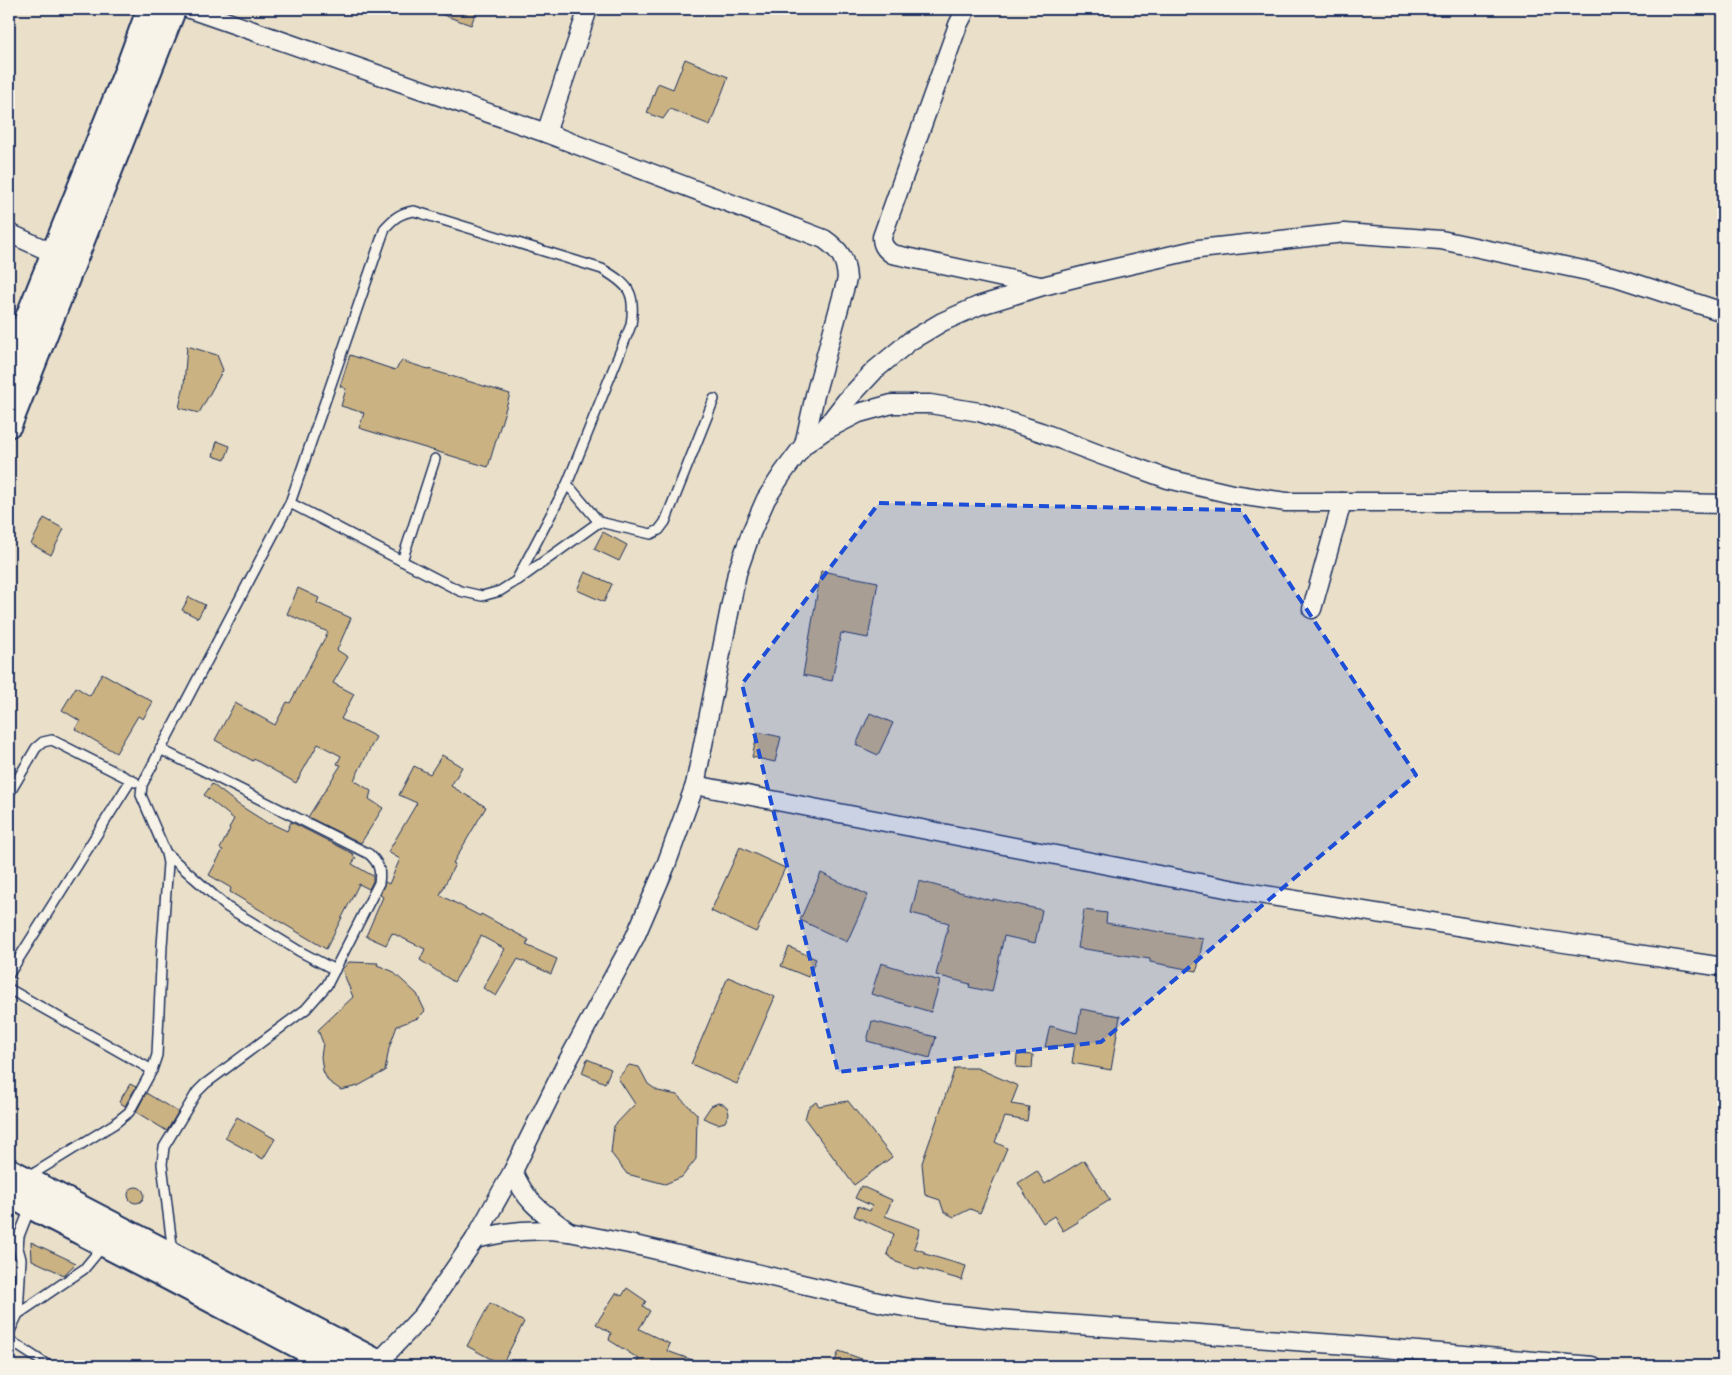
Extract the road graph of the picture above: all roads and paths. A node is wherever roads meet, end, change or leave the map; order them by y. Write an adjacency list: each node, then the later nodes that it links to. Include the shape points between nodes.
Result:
1 (150, 9): 8 (street)
2 (173, 9): 13 (street)
3 (190, 9): 6 (street)
4 (588, 9): 6 (street)
5 (966, 9): 9 (street, via 882,243 892,254)
6 (546, 133): 15 (street, via 824,239 835,246 842,255 847,279)
7 (9, 233): 8 (street)
8 (55, 254): 11 (street)
9 (1043, 286): 10 (street, via 1200,249 1344,233 1450,242 1616,277); 14 (street, via 978,306 910,341 875,370)
10 (1723, 312)
11 (9, 366)
12 (714, 399): 21 (lane, via 659,530 651,534)
13 (9, 424)
14 (824, 431): 15 (street); 18 (street, via 859,413 892,404 930,404 979,412 1168,478 1232,494 1286,502)
15 (804, 445): 28 (street, via 766,499 737,573)
16 (435, 458): 22 (lane)
17 (567, 484): 19 (lane, via 631,325 634,306 631,294 620,280 602,269 414,211 394,218 386,228); 21 (lane); 23 (lane)
18 (1342, 502): 20 (street); 24 (street)
19 (290, 503): 22 (lane); 25 (lane)
20 (1723, 504)
21 (599, 522): 23 (lane)
22 (402, 561): 23 (lane, via 460,591 482,596 500,591)
23 (516, 581)
24 (1312, 609)
25 (160, 749): 27 (lane); 32 (lane, via 369,854 376,861 379,883)
26 (131, 780): 27 (lane); 29 (lane, via 52,740 42,742 36,748); 33 (lane)
27 (142, 785): 30 (lane, via 141,795)
28 (695, 785): 31 (street, via 1246,892); 36 (street, via 635,937)
29 (9, 794)
30 (166, 853): 32 (lane, via 227,907); 35 (lane, via 157,1055)
31 (1723, 967)
32 (335, 970): 42 (lane, via 327,985 306,1009 197,1092 164,1147 162,1164)
33 (9, 974)
34 (9, 988): 35 (lane)
35 (152, 1070): 37 (lane, via 129,1112 114,1124)
36 (513, 1171): 39 (street, via 537,1209); 40 (street)
37 (14, 1181): 38 (street); 42 (street)
38 (30, 1206): 41 (street); 43 (lane, via 19,1236)
39 (569, 1232): 40 (street, via 522,1231); 49 (street, via 940,1313)
40 (475, 1239): 46 (street, via 423,1315)
41 (105, 1244): 42 (street); 43 (lane, via 84,1269)
42 (168, 1265): 46 (street); 48 (street)
43 (18, 1314): 44 (lane)
44 (9, 1333)
45 (9, 1340): 47 (lane)
46 (381, 1365)
47 (49, 1366)
48 (338, 1366)
49 (1592, 1366)

